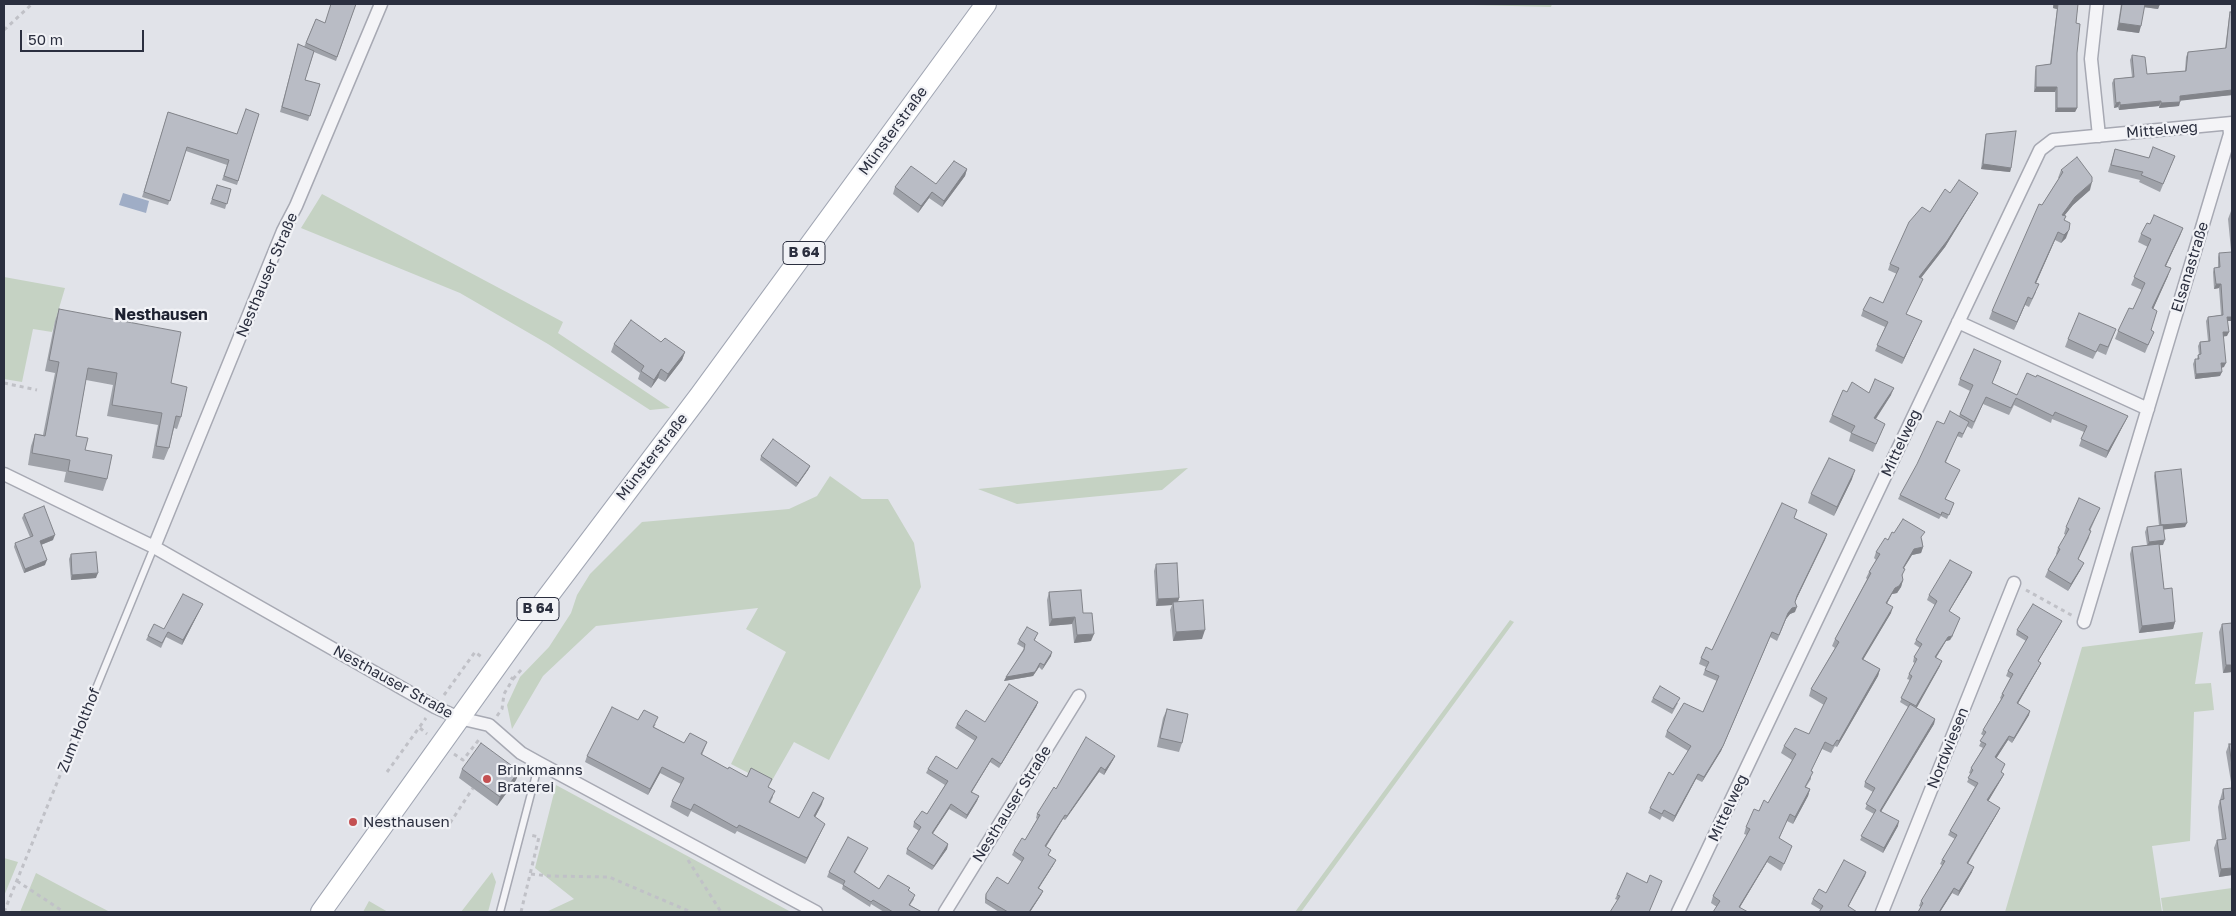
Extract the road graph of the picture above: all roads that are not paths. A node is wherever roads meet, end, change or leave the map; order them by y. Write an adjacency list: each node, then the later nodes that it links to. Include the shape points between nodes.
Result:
1 (381, 4): 9 (street, Nesthauser Straße, via 283,231)
2 (986, 4): 13 (main road, Münsterstraße / B 64, via 700,395)
3 (2097, 4): 5 (street, via 2091,59)
4 (2230, 124): 5 (street, Mittelweg); 7 (street, Elsanastraße, via 2230,134)
5 (2099, 136): 6 (street, Mittelweg, via 2054,140 2040,150)
6 (1958, 322): 7 (street); 20 (street, Mittelweg)
7 (2148, 409): 11 (street, Elsanastraße)
8 (4, 474): 9 (street, Nesthauser Straße)
9 (154, 547): 13 (street, Nesthauser Straße); 14 (lane, Zum Holthof)
10 (2014, 584): 21 (street, Nordwiesen)
11 (2084, 622)
12 (1079, 696): 19 (street, Nesthauser Straße)
13 (458, 718): 15 (street, Nesthauser Straße, via 489,725 521,753); 16 (main road, Münsterstraße / B 64)
14 (74, 742)
15 (539, 763): 17 (lane); 18 (street, Nesthauser Straße)
16 (321, 912)
17 (500, 912)
18 (816, 912)
19 (945, 912)
20 (1678, 912)
21 (1882, 912)

